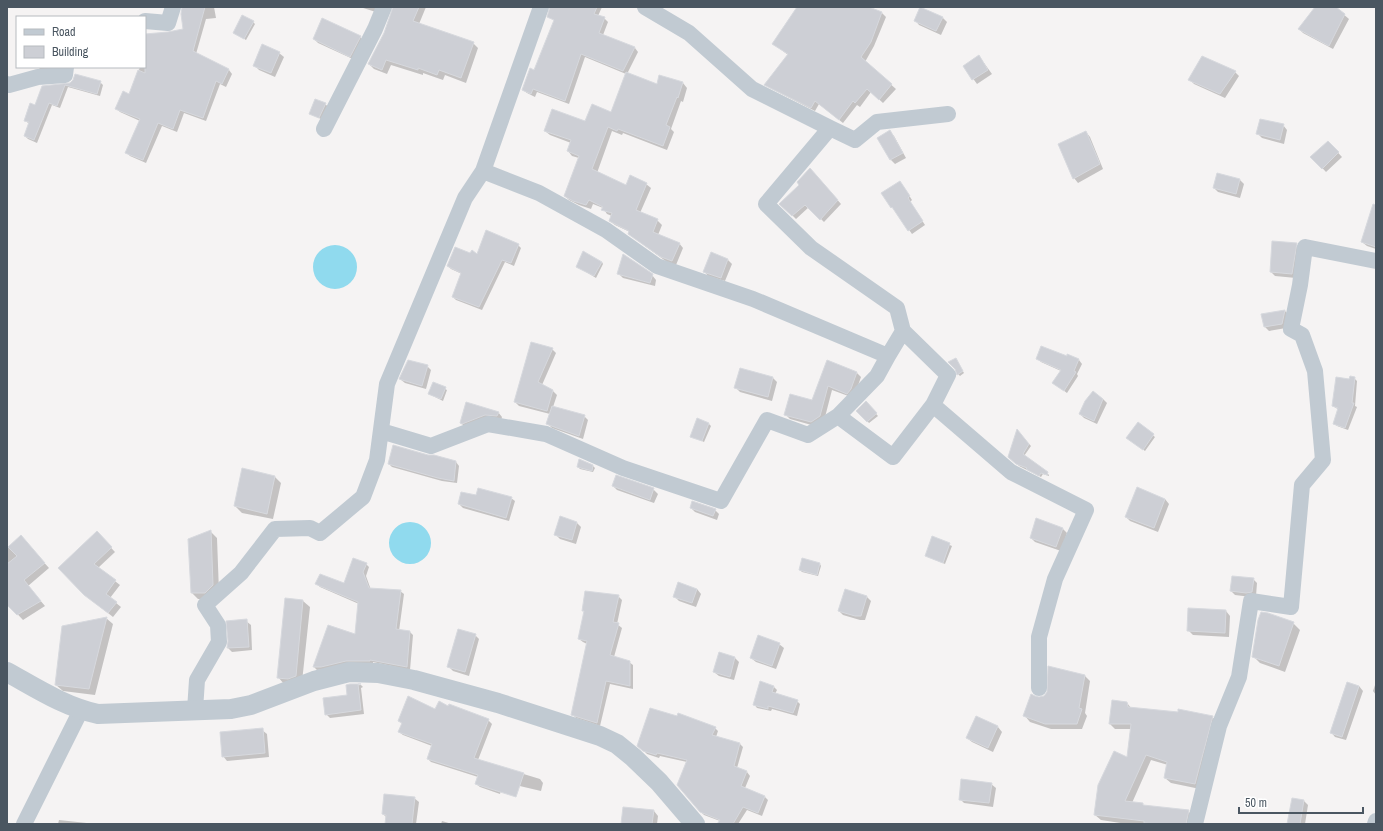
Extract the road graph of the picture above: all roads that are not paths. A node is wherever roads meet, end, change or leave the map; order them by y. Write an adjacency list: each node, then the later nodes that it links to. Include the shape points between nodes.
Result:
1 (173, 7): 5 (street, via 168,23)
2 (384, 7): 10 (street)
3 (541, 7): 11 (street)
4 (645, 7): 9 (street, via 689,33 752,89)
5 (146, 21)
6 (66, 68): 7 (street, via 65,75 38,77)
7 (7, 84)
8 (948, 114): 9 (street, via 877,122 855,140)
9 (830, 128): 13 (street, via 766,204 811,248 897,308)
10 (324, 129)
11 (483, 171): 14 (street, via 539,193 606,230 657,266 753,299); 17 (street, via 465,198 387,384)
12 (1376, 261): 25 (street, via 1304,247 1291,329 1302,335 1315,371 1323,460 1302,485 1291,607 1251,601 1239,677 1219,726)
13 (903, 331): 14 (street); 15 (street, via 948,375)
14 (888, 356): 16 (street, via 877,376)
15 (934, 405): 16 (street, via 893,457); 19 (street, via 1010,472 1086,510 1055,579 1038,637)
16 (838, 416): 17 (street, via 808,435 766,420 721,501 623,468 546,434 488,424 431,446)
17 (381, 431): 21 (street, via 377,460 363,497 320,533 310,528 275,529 241,572 205,605 218,625 219,642 196,680)
18 (7, 672): 20 (street)
19 (1039, 688)
20 (81, 710): 21 (street, via 98,714); 23 (street)
21 (195, 710): 24 (street, via 231,709 251,705 314,681 349,672 378,673 414,680 498,703 600,736 617,744 659,782)
22 (1376, 821): 26 (street)
23 (24, 824)
24 (694, 824)
25 (1195, 824)
26 (1375, 824)

